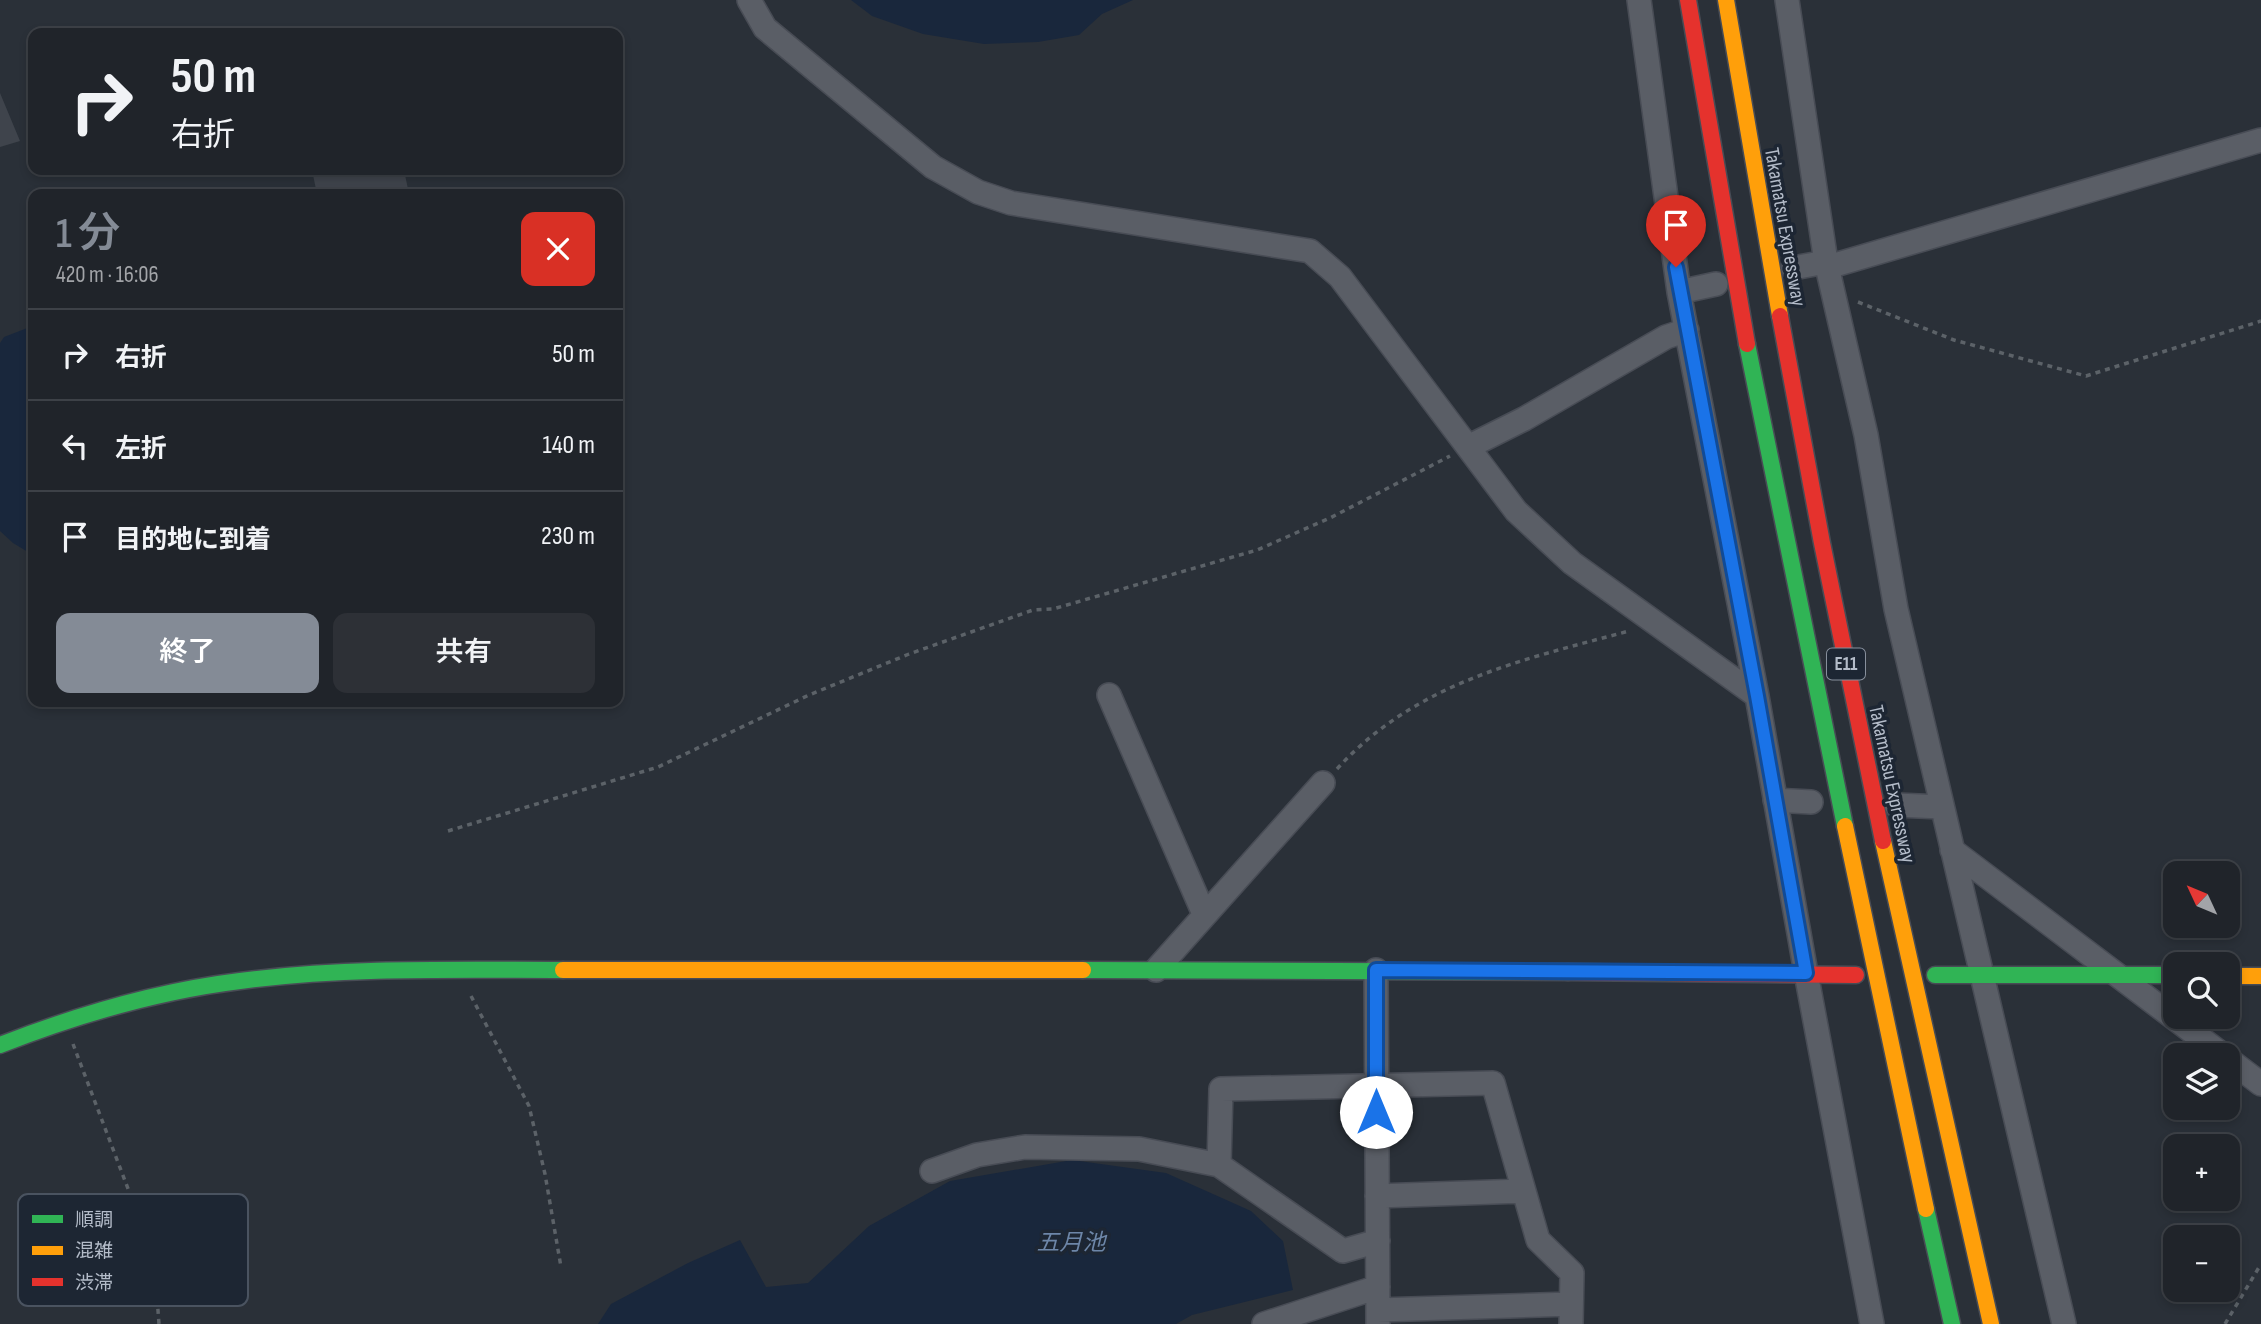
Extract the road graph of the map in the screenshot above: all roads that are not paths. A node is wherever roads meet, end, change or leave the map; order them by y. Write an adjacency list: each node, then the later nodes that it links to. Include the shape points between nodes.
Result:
1 (749, 0): 12 (street, via 765,28 933,167 978,192 1011,203 1310,251 1340,278)
2 (1639, 0): 10 (street)
3 (1688, 0): 46 (main road, E11, via 1777,506)
4 (1726, 0): 47 (main road, Takamatsu Expressway / E11, via 1815,512 1888,867)
5 (1787, 0): 7 (street)
6 (2261, 140): 7 (street)
7 (1827, 265): 8 (street); 19 (street, via 1867,435 1896,609)
8 (1793, 268)
9 (1716, 284): 10 (street)
10 (1679, 292): 11 (street)
11 (1686, 330): 12 (street); 14 (street)
12 (1468, 447): 14 (street, via 1516,510 1572,563)
13 (1109, 695): 21 (street)
14 (1757, 696): 16 (street)
15 (1323, 783): 21 (street)
16 (1775, 800): 17 (street); 24 (street)
17 (1811, 802)
18 (1896, 805): 19 (street)
19 (1942, 807): 20 (street)
20 (1952, 850): 25 (street); 28 (street)
21 (1204, 914): 22 (street)
22 (1156, 970): 23 (main road); 33 (main road, via 303,974 237,981 124,1004 64,1020)
23 (1376, 970): 24 (main road); 35 (street)
24 (1806, 973): 26 (main road); 45 (street)
25 (1982, 974): 27 (main road); 28 (main road); 48 (street)
26 (1856, 975)
27 (1936, 975)
28 (2119, 975): 29 (main road); 32 (street)
29 (2163, 975)
30 (2240, 976): 31 (main road)
31 (2261, 976)
32 (2207, 1043)
33 (0, 1045)
34 (2240, 1068): 36 (street)
35 (1376, 1084): 37 (street, via 1221,1089); 39 (street, via 1493,1083); 40 (street)
36 (2261, 1084)
37 (1219, 1166): 38 (street, via 1139,1149 1064,1146 977,1155); 41 (street, via 1343,1251)
38 (932, 1171)
39 (1523, 1191): 40 (street); 43 (street, via 1538,1240 1572,1273)
40 (1377, 1196): 41 (street)
41 (1378, 1241): 42 (street)
42 (1378, 1307): 43 (street); 44 (street)
43 (1571, 1314)
44 (1264, 1324)
45 (1872, 1324)
46 (1952, 1324)
47 (1991, 1324)
48 (2064, 1324)

